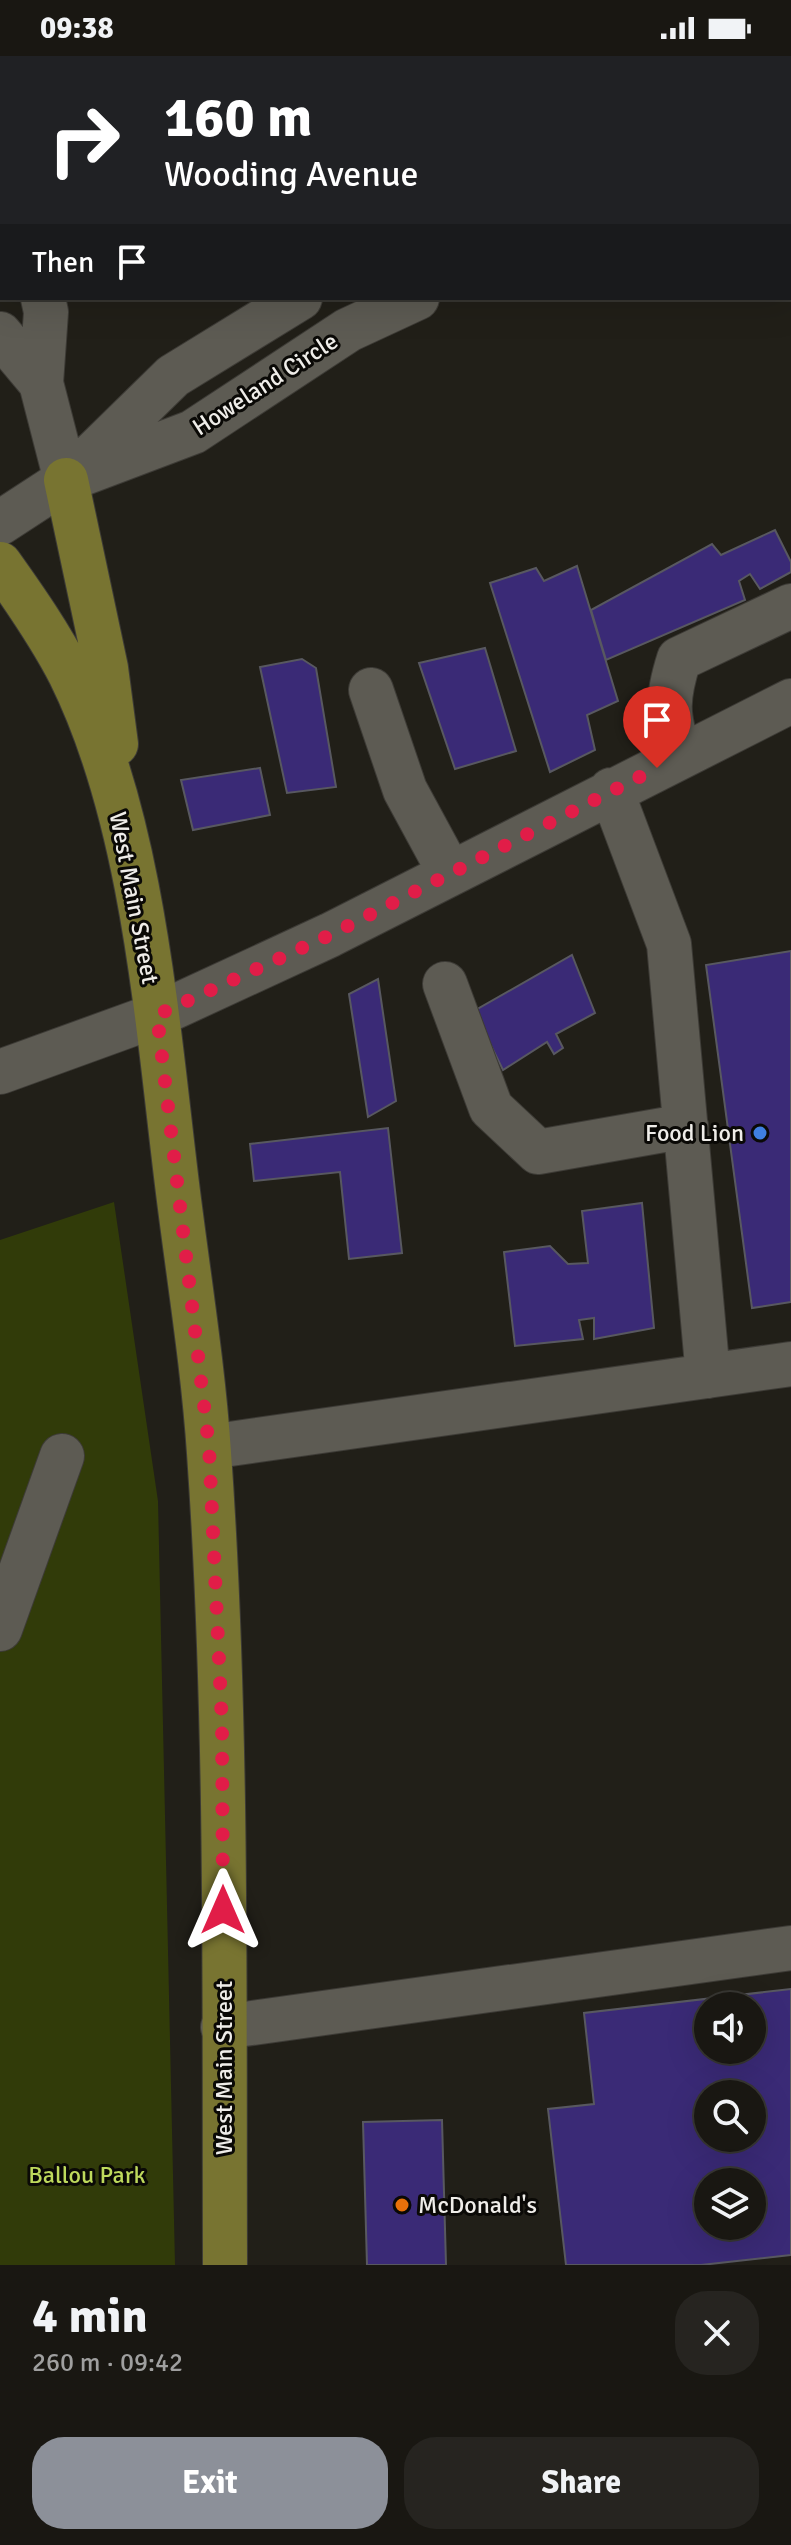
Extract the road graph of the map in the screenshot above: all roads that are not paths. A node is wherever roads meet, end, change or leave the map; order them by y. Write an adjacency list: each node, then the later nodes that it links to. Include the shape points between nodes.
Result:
1 (43, 300): 5 (street)
2 (297, 300): 6 (street, Howeland Circle, via 173,376)
3 (394, 303): 6 (street, Howeland Circle, via 193,432)
4 (0, 334): 5 (street)
5 (41, 383): 6 (street)
6 (66, 480): 7 (street, Howeland Circle); 14 (main road, via 106,668)
7 (0, 523)
8 (0, 564): 14 (main road, West Main Street, via 40,619 71,676 102,749)
9 (791, 606): 12 (street, via 679,659 668,694 669,721)
10 (371, 690): 15 (street, via 405,790)
11 (791, 701): 12 (street)
12 (680, 756): 13 (street)
13 (611, 790): 15 (street); 19 (street, via 669,944)
14 (130, 854): 17 (main road, West Main Street)
15 (450, 873): 17 (street)
16 (445, 984): 19 (street, via 491,1108 538,1152)
17 (157, 1015): 18 (street); 22 (main road, West Main Street)
18 (0, 1072)
19 (686, 1126): 21 (street)
20 (791, 1364): 21 (street)
21 (708, 1376): 22 (street)
22 (209, 1447): 26 (main road, West Main Street, via 222,1724)
23 (62, 1456): 24 (street)
24 (0, 1629)
25 (791, 1948): 26 (street)
26 (223, 2027): 27 (main road, West Main Street)
27 (225, 2265)

